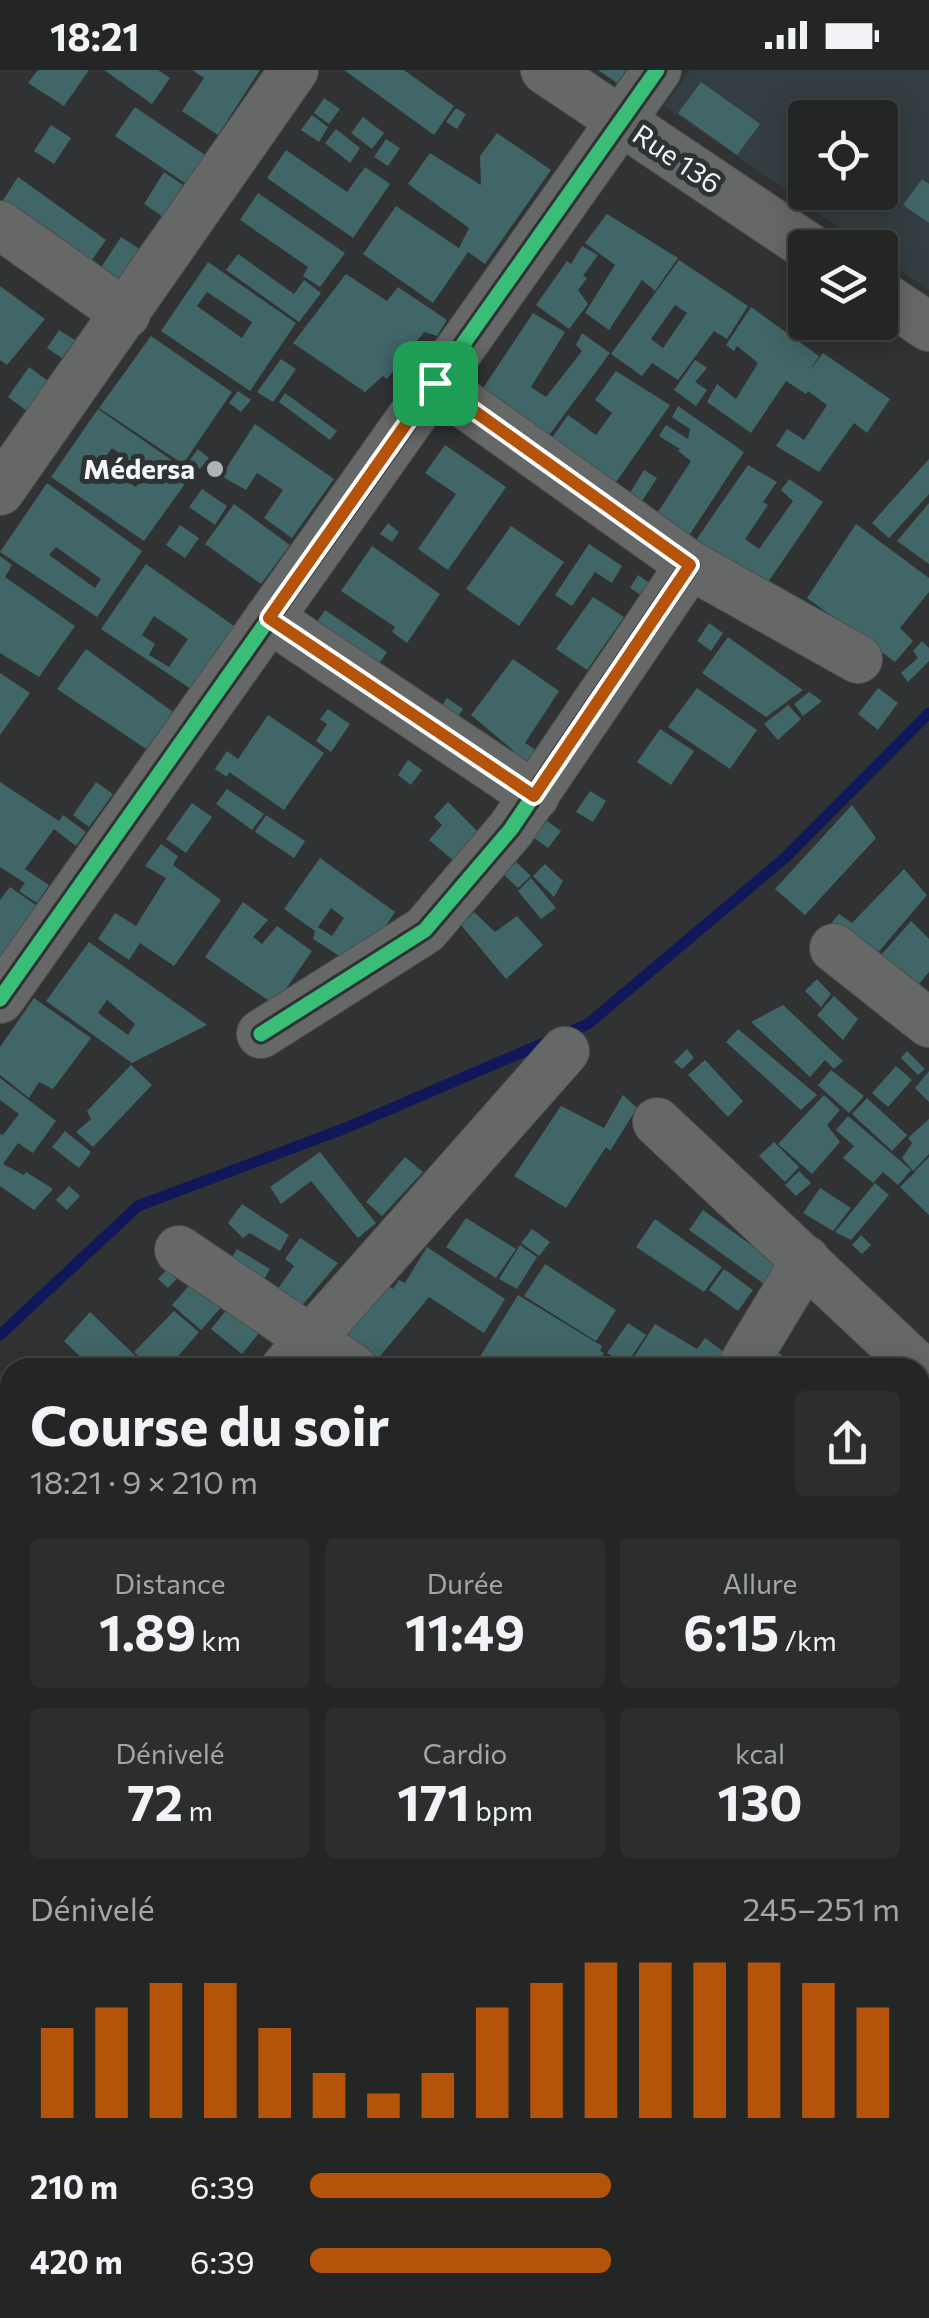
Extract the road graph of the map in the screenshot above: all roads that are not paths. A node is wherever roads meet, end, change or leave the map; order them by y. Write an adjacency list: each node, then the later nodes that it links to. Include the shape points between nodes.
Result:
1 (294, 70): 8 (street)
2 (545, 70): 4 (street, Rue 136)
3 (656, 70): 4 (street)
4 (620, 122): 6 (street, Rue 136); 10 (street)
5 (0, 225): 8 (street)
6 (788, 233)
7 (898, 306): 9 (street)
8 (126, 314): 11 (street)
9 (929, 327)
10 (435, 383): 12 (street); 13 (street)
11 (0, 491)
12 (690, 565): 14 (street); 15 (street)
13 (269, 618): 15 (street); 17 (street)
14 (858, 659)
15 (534, 796): 19 (street, via 425,930)
16 (834, 948): 18 (street)
17 (0, 1000)
18 (929, 1023)
19 (260, 1034)
20 (565, 1051): 24 (street)
21 (657, 1122): 23 (street)
22 (179, 1250): 24 (street)
23 (806, 1260): 25 (street); 26 (street)
24 (298, 1352)
25 (747, 1358)
26 (909, 1358)

